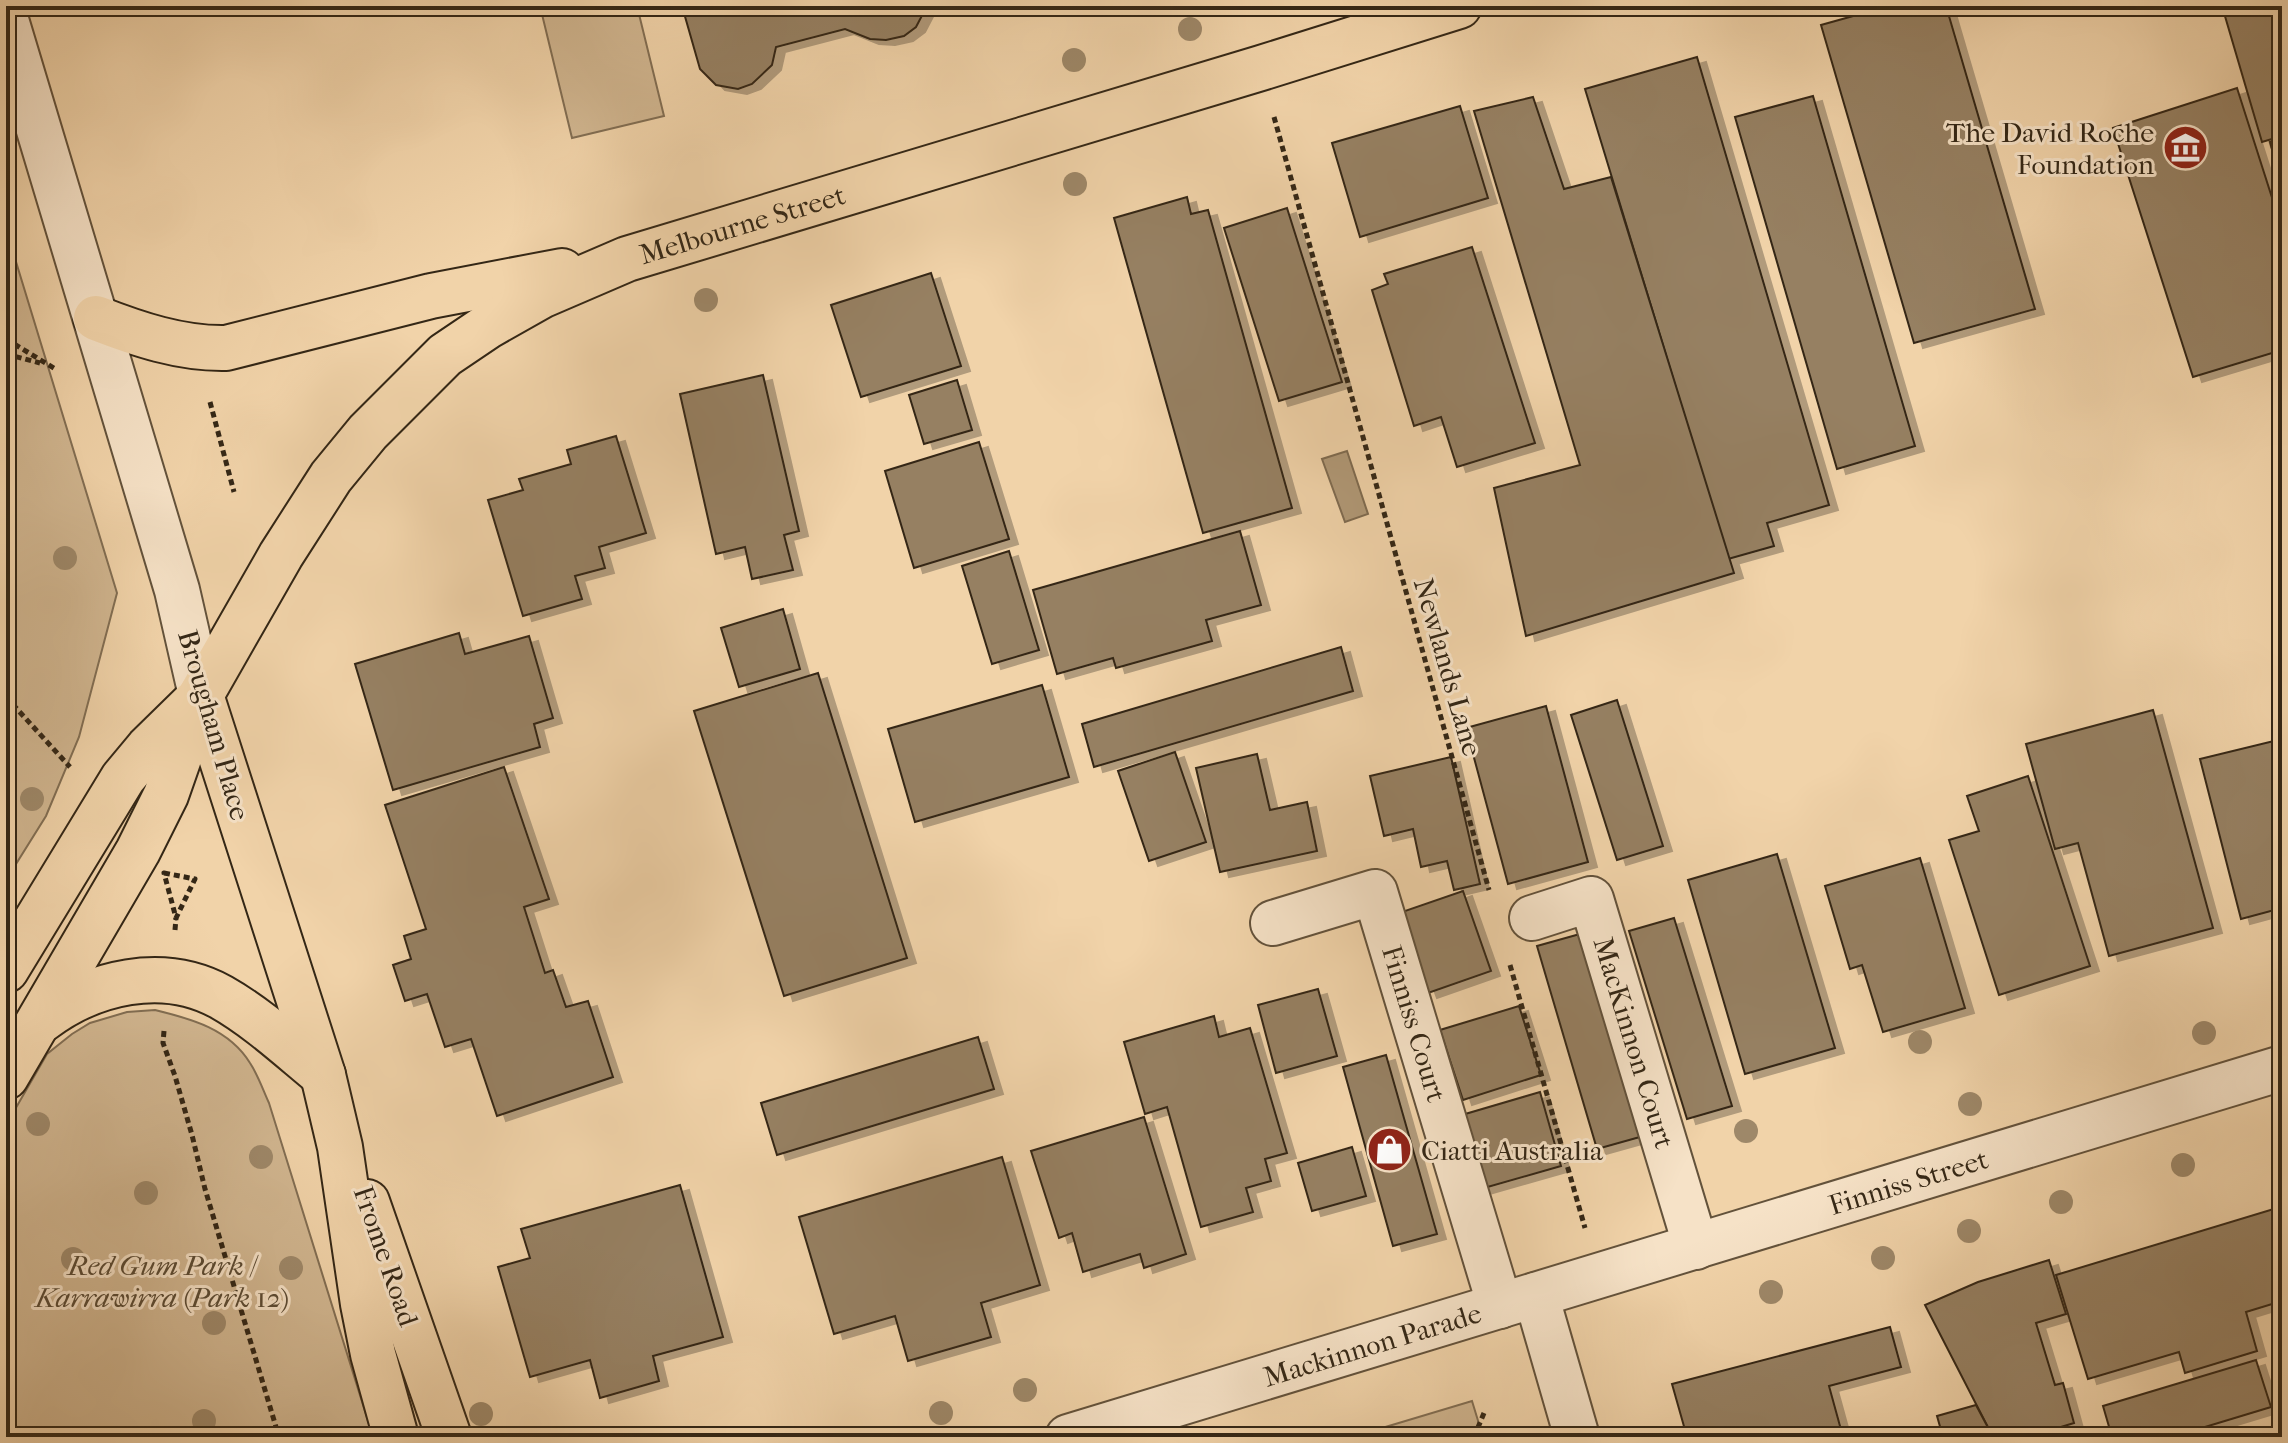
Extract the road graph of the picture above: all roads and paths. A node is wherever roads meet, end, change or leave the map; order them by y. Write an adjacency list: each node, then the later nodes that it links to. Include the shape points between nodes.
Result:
1 (1459, 6): 3 (main road, Melbourne Street)
2 (6, 20): 5 (street, Brougham Place)
3 (1261, 68): 4 (main road, Melbourne Street); 13 (path, Newlands Lane)
4 (627, 259): 5 (main road, via 431,296 226,348 175,343); 10 (main road, Melbourne Street, via 541,296 488,326 445,355 403,395 331,477)
5 (96, 318): 10 (street, Brougham Place, via 177,590)
6 (6, 354): 7 (path)
7 (45, 364)
8 (210, 402): 9 (path)
9 (234, 492)
10 (201, 695): 12 (main road, via 133,765); 19 (main road, via 166,795); 21 (main road, Brougham Place)
11 (6, 697): 12 (path)
12 (106, 805): 17 (main road)
13 (1490, 892)
14 (1532, 918): 23 (street, MacKinnon Court, via 1591,899)
15 (1273, 923): 25 (street, Finniss Court, via 1375,892)
16 (1507, 953): 24 (path)
17 (6, 970)
18 (166, 1020): 27 (path, via 163,1043)
19 (37, 1024): 21 (main road, via 74,999 103,988 138,981 185,983 249,1015); 22 (main road)
20 (2282, 1068): 23 (street, Finniss Street)
21 (323, 1075): 28 (main road, Brougham Place, via 340,1147 373,1354); 29 (main road, Frome Road)
22 (6, 1077)
23 (1696, 1247): 24 (street, Finniss Street)
24 (1599, 1276): 25 (street, Finniss Street)
25 (1518, 1300): 30 (street, Mackinnon Parade); 32 (street)
26 (1484, 1413): 31 (path)
27 (279, 1437)
28 (396, 1437)
29 (449, 1437)
30 (1068, 1437)
31 (1474, 1437)
32 (1577, 1437)

